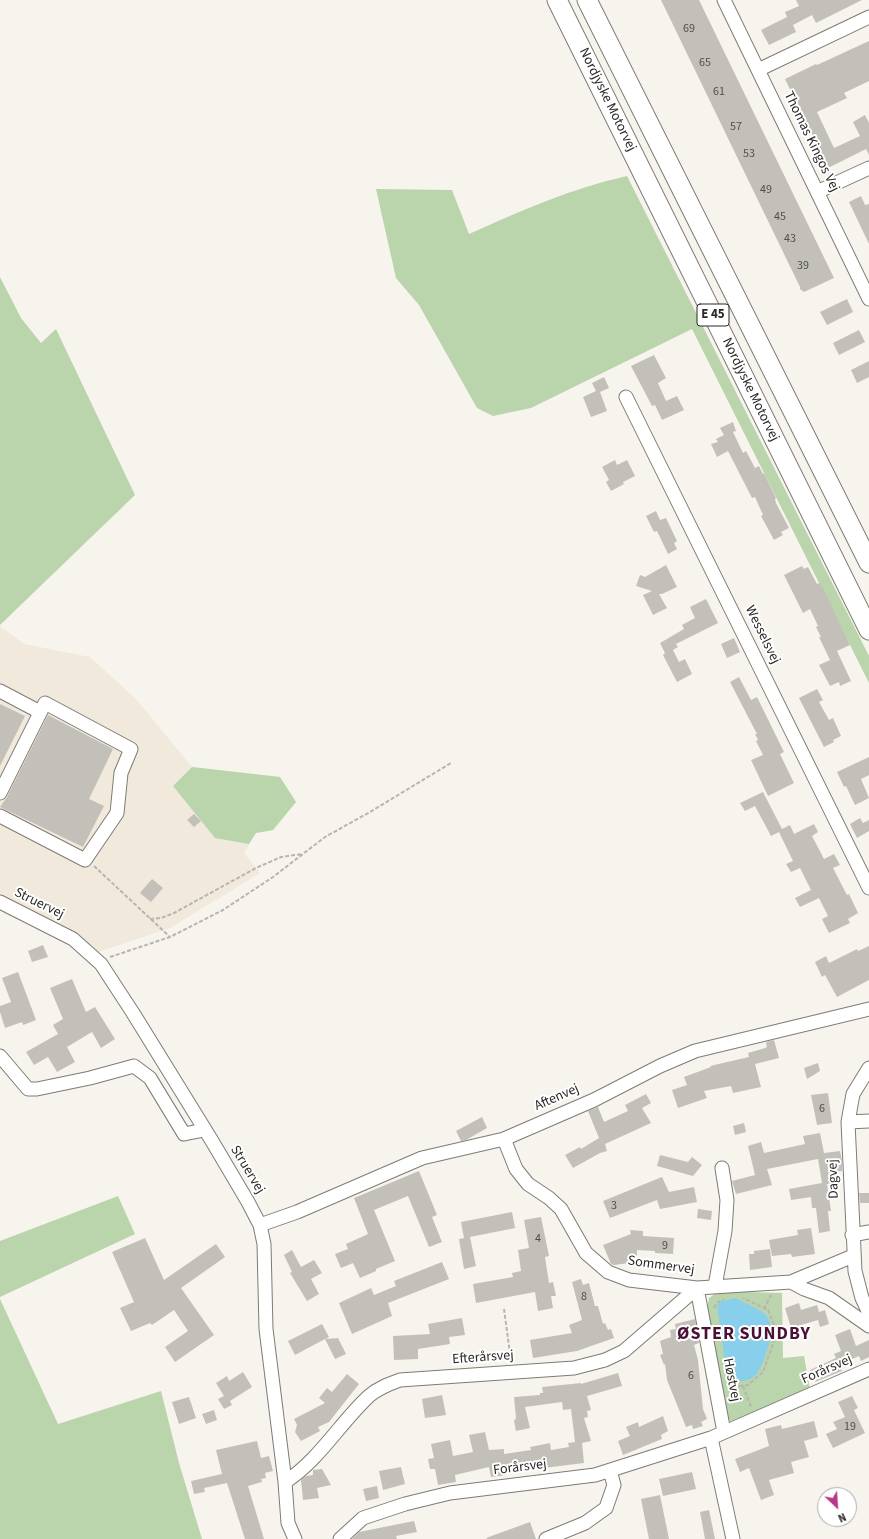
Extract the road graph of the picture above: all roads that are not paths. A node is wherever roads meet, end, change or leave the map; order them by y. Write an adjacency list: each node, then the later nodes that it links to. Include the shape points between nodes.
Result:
1 (557, 0): 11 (highway, Nordjyske Motorvej / E 45)
2 (587, 0): 10 (highway, Nordjyske Motorvej / E 45)
3 (724, 0): 5 (street, Thomas Kingos Vej)
4 (869, 17): 5 (street)
5 (758, 70): 7 (street, Thomas Kingos Vej)
6 (869, 168): 7 (street)
7 (817, 192): 8 (street, Thomas Kingos Vej)
8 (868, 293)
9 (626, 397): 16 (street, Wesselsvej)
10 (869, 563)
11 (869, 630)
12 (0, 690): 13 (street)
13 (40, 712): 14 (street); 15 (street, via 45,703 131,750 121,773 117,812 85,860)
14 (0, 793)
15 (0, 816)
16 (869, 888)
17 (0, 902): 23 (street, Struervej, via 73,939 102,964)
18 (869, 1010): 24 (street, Aftenvej, via 695,1052)
19 (0, 1056): 23 (street, via 28,1089 45,1088 134,1066 150,1078 184,1134)
20 (869, 1068): 22 (street, Dagvej, via 853,1094)
21 (869, 1121): 22 (street)
22 (848, 1122): 28 (street, Dagvej)
23 (204, 1130): 26 (street, Struervej)
24 (504, 1139): 26 (street, Aftenvej, via 422,1158 297,1212); 32 (street, Sommervej, via 516,1169 528,1184 561,1209 586,1253 604,1269 629,1280)
25 (722, 1168): 31 (street, via 727,1200 725,1230)
26 (260, 1225): 39 (street, Struervej, via 264,1244 266,1329)
27 (869, 1232): 28 (street)
28 (852, 1235): 29 (street, Dagvej)
29 (854, 1256): 30 (street, Sommervej); 33 (street, Dagvej, via 862,1298)
30 (791, 1282): 31 (street, Sommervej); 34 (street, Sommervej, via 829,1298)
31 (715, 1286): 32 (street, Sommervej)
32 (697, 1288): 36 (street, Høstvej); 39 (street, Efterårsvej, via 624,1351 606,1360 574,1368 400,1380 385,1385 370,1395 312,1459)
33 (869, 1313)
34 (869, 1326)
35 (869, 1369): 36 (street, Forårsvej)
36 (724, 1432): 37 (street, Forårsvej)
37 (710, 1438): 38 (street, Forårsvej); 43 (street)
38 (610, 1470): 41 (street, Forårsvej, via 595,1475 450,1493 404,1504 363,1518); 42 (street, via 614,1485 606,1508 585,1523)
39 (285, 1482): 40 (street, Struervej, via 288,1523)
40 (295, 1539)
41 (340, 1539)
42 (546, 1539)
43 (733, 1539)

